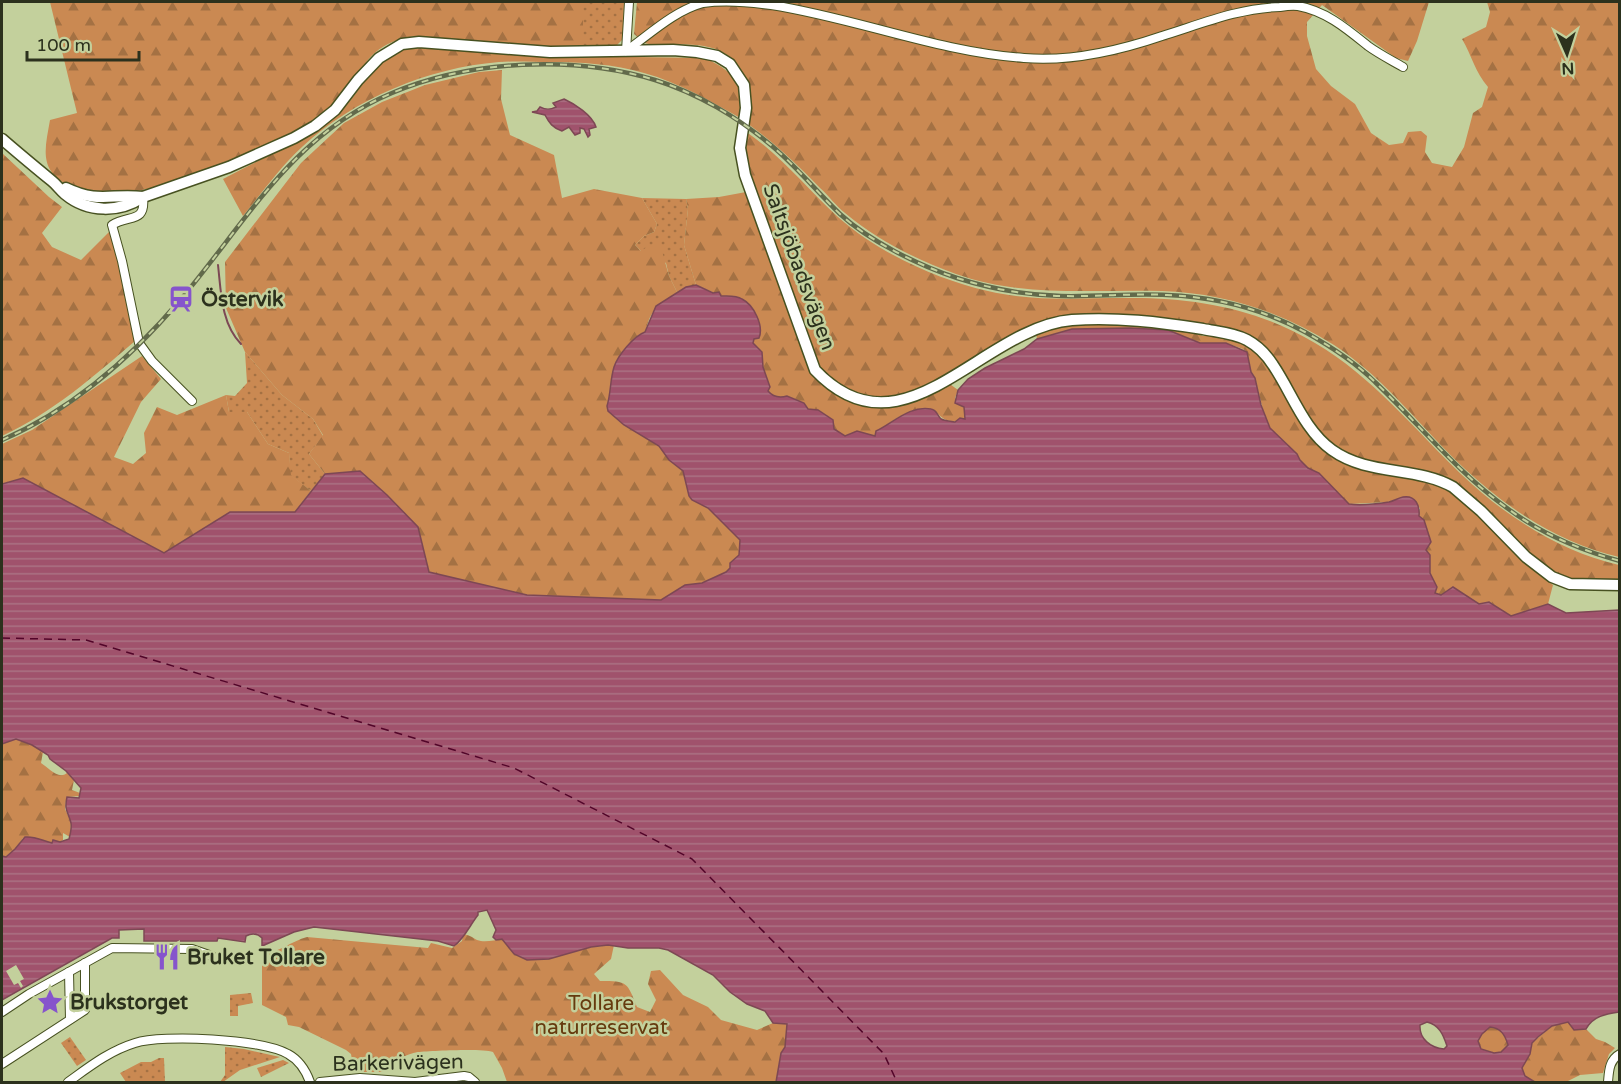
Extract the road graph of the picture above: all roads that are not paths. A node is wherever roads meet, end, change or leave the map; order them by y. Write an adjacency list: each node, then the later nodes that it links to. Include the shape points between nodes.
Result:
1 (629, 2): 2 (street)
2 (626, 51): 3 (street, via 675,16 703,3 744,2 799,9 960,49 1025,59 1084,56 1252,9 1296,6 1346,27); 5 (street, Saltsjöbadsvägen, via 550,52 402,44 379,58 335,110 315,126 230,167); 7 (street, Saltsjöbadsvägen, via 708,53 724,60 740,78 746,102 740,148 745,175 815,370 849,396 882,404 902,401 1055,322 1158,321 1231,334 1259,347 1283,379 1310,428 1342,457 1373,468 1435,479 1453,487 1533,563 1561,582)
3 (1403, 67)
4 (2, 139): 5 (street, Saltsjöbadsvägen, via 55,183 83,196)
5 (143, 197): 6 (street, via 142,214 111,225 138,343)
6 (192, 401)
7 (1620, 585)
8 (212, 956): 9 (street, via 192,949 112,948)
9 (85, 963): 10 (street); 12 (street, via 86,1008)
10 (69, 972): 11 (street); 12 (street)
11 (2, 1012)
12 (70, 1020): 14 (street)
13 (1620, 1054): 19 (street, via 1613,1059)
14 (2, 1064)
15 (68, 1083): 16 (street, via 112,1052 142,1041 224,1040 276,1048 296,1059)
16 (310, 1083)
17 (320, 1083): 18 (street, Barkerivägen, via 360,1078 416,1082 464,1076)
18 (475, 1083)
19 (1608, 1083)

